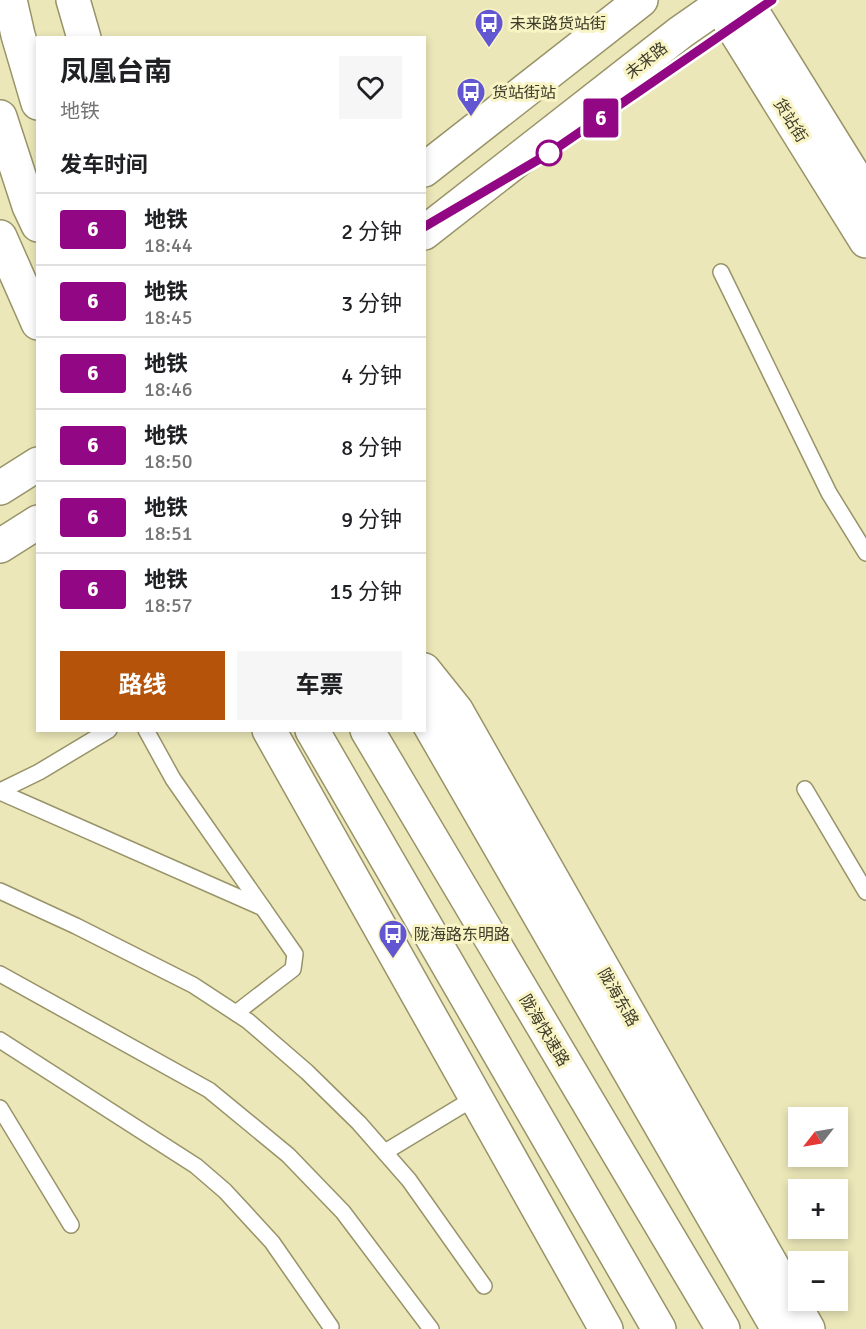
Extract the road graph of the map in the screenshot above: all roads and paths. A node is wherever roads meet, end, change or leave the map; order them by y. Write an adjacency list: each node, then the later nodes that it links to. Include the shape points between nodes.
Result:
1 (10, 0): 6 (main road)
2 (73, 0): 5 (main road)
3 (641, 0): 8 (main road)
4 (727, 1): 9 (main road, 货站街); 11 (main road, 未来路, via 681,32); 13 (main road, 货站街)
5 (83, 36)
6 (36, 97)
7 (0, 117): 10 (main road)
8 (426, 168)
9 (866, 195)
10 (36, 220)
11 (426, 231)
12 (0, 237): 15 (main road)
13 (866, 241)
14 (721, 272): 20 (lane, via 829,493)
15 (36, 318)
16 (36, 465): 17 (main road)
17 (0, 488)
18 (36, 523): 19 (main road)
19 (0, 546)
20 (866, 553)
21 (426, 672): 47 (main road, 陇海东路, via 456,710)
22 (426, 718): 46 (main road)
23 (106, 732): 29 (lane)
24 (147, 732): 32 (lane, via 173,779)
25 (270, 732): 36 (main road)
26 (313, 732): 44 (main road)
27 (368, 732): 45 (main road, 陇海快速路)
28 (805, 789): 31 (lane)
29 (0, 791): 32 (lane)
30 (0, 891): 34 (lane, via 193,985)
31 (866, 892)
32 (262, 908): 34 (lane, via 295,954 293,969)
33 (0, 974): 42 (lane, via 209,1090 288,1155 343,1212)
34 (236, 1013): 38 (lane, via 307,1072)
35 (0, 1040): 41 (lane, via 196,1166 225,1191 272,1242)
36 (476, 1097): 38 (lane); 43 (main road)
37 (0, 1108): 39 (lane)
38 (385, 1152): 40 (lane)
39 (71, 1225)
40 (484, 1286)
41 (331, 1327)
42 (431, 1329)
43 (606, 1329)
44 (659, 1329)
45 (723, 1329)
46 (778, 1329)
47 (808, 1329)

